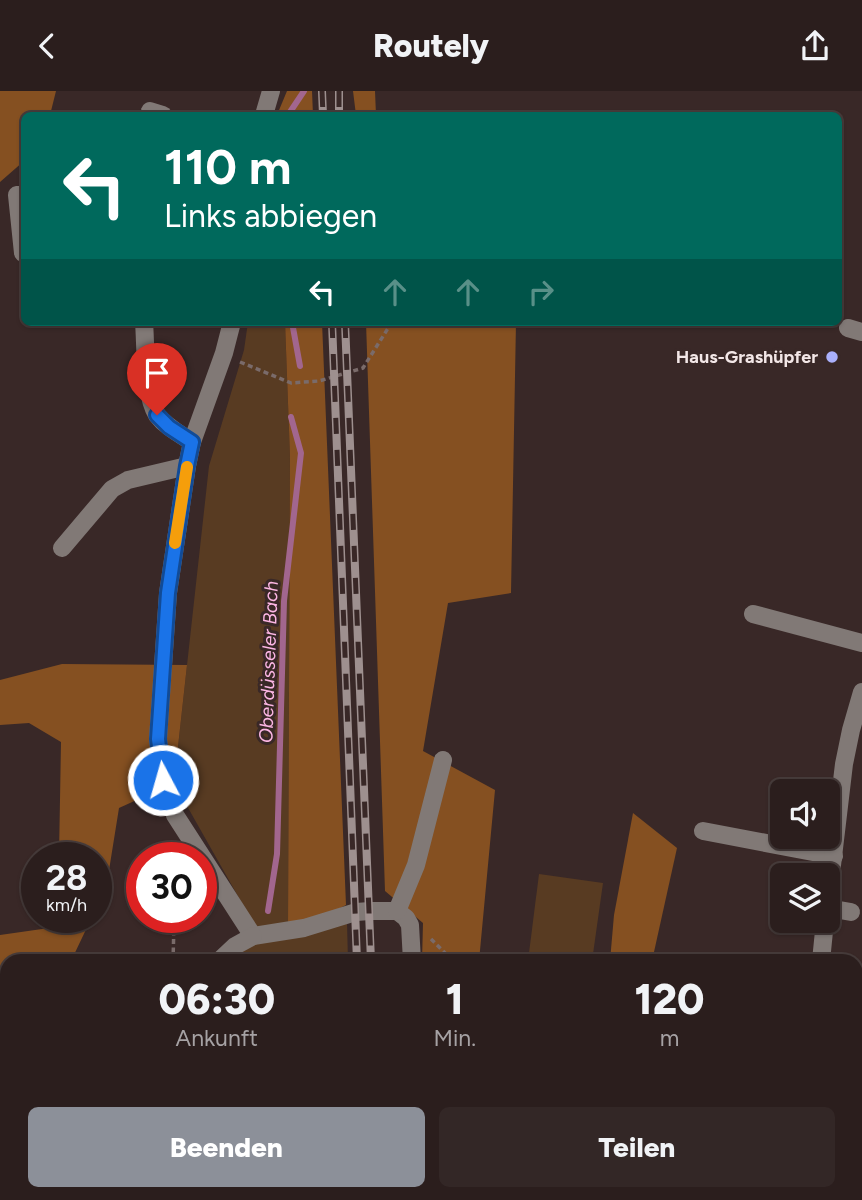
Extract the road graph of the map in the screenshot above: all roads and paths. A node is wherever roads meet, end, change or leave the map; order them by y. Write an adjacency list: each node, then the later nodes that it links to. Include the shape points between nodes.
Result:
1 (271, 91): 2 (street)
2 (265, 112)
3 (14, 196): 4 (street)
4 (21, 240)
5 (144, 326): 9 (street, via 150,396 157,415)
6 (231, 326): 8 (street)
7 (389, 326): 8 (path, via 363,368 319,381 291,383)
8 (224, 353): 9 (street)
9 (192, 442): 10 (street)
10 (187, 466): 11 (street, via 128,480 112,489); 24 (street, via 168,593 158,739 163,780 175,815)
11 (62, 548)
12 (753, 614): 13 (street)
13 (862, 643)
14 (862, 692): 17 (street, via 844,764)
15 (443, 760): 20 (street, via 416,865)
16 (703, 831): 17 (street)
17 (834, 856): 18 (street)
18 (833, 863)
19 (840, 910): 21 (street)
20 (397, 911): 24 (street, via 356,912 304,928); 27 (street, via 410,925)
21 (850, 912)
22 (174, 933): 25 (path)
23 (824, 933): 28 (street)
24 (253, 936): 26 (street)
25 (173, 954)
26 (226, 954)
27 (412, 954)
28 (822, 954)

